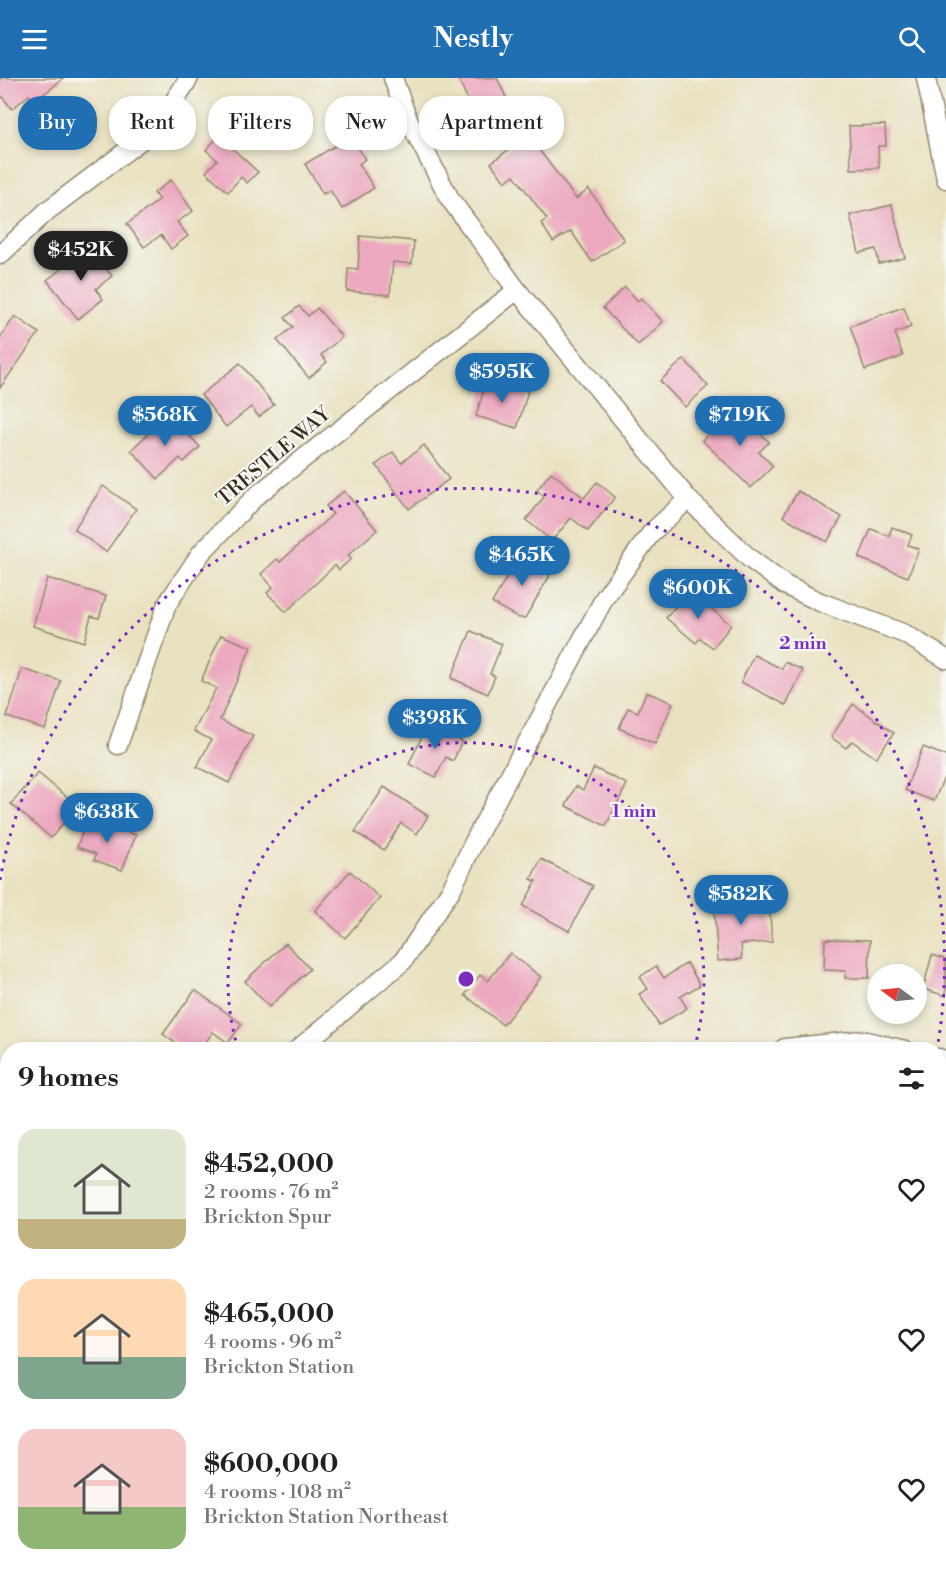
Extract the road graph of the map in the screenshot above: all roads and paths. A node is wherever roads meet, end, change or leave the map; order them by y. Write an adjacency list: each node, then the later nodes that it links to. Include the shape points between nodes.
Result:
1 (189, 78): 5 (street, via 157,128 48,211)
2 (393, 78): 6 (street, via 406,117 450,199)
3 (926, 78): 4 (street)
4 (946, 179)
5 (0, 255)
6 (517, 290): 7 (street); 9 (street, TRESTLE WAY, via 256,496 201,553 167,604)
7 (688, 499): 8 (street, via 749,558 785,585 904,634); 10 (street, via 652,532 605,597 451,890 403,961)
8 (946, 659)
9 (118, 745)
10 (307, 1042)
11 (843, 1042): 12 (street)
12 (871, 1042)

